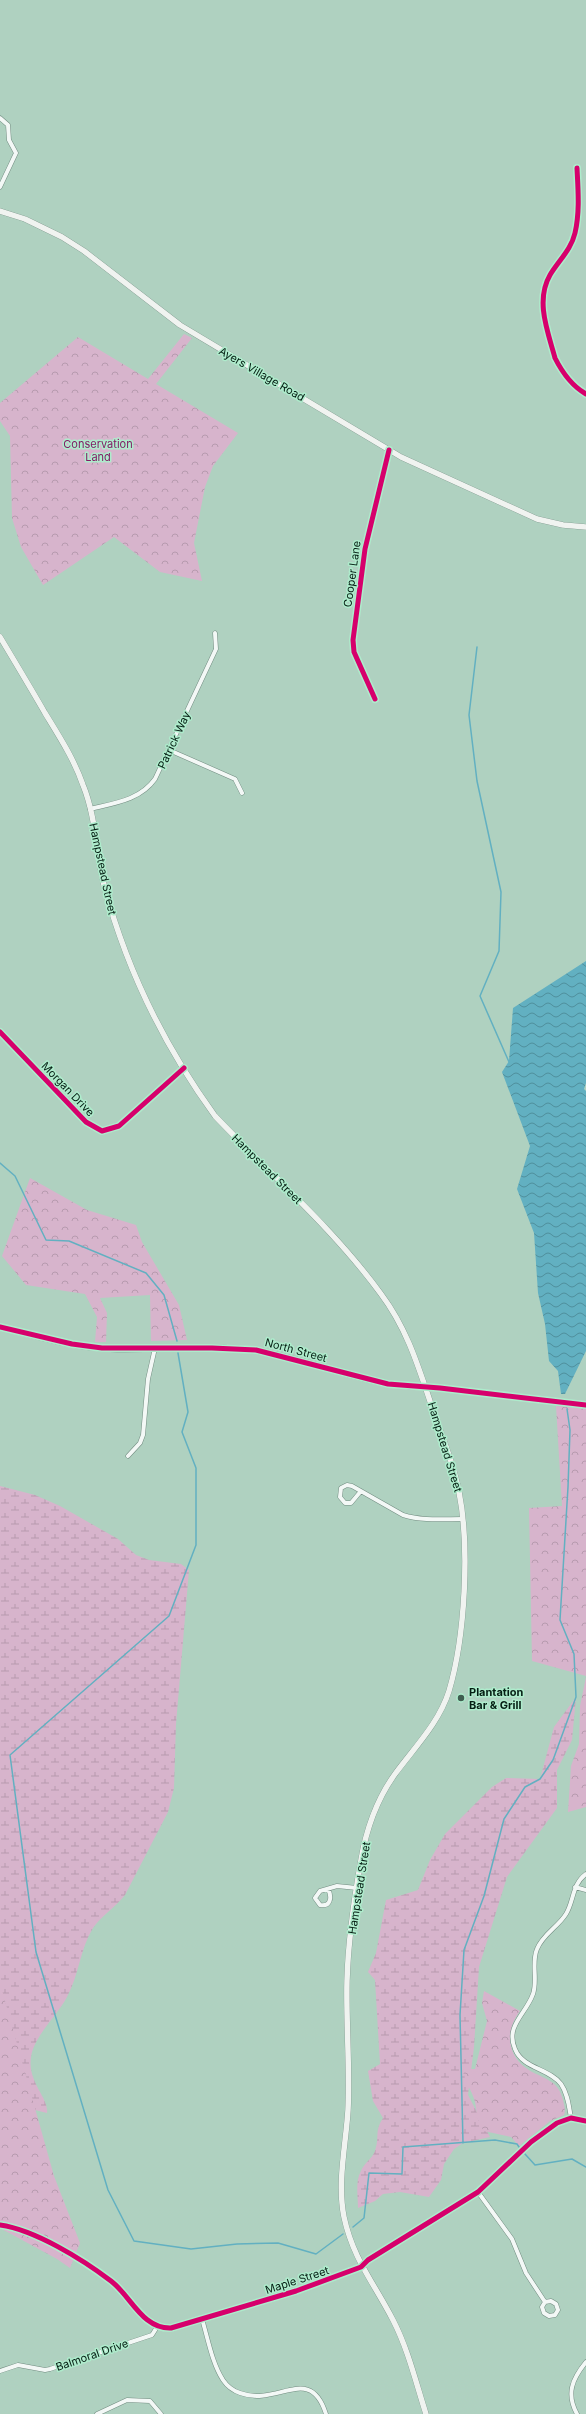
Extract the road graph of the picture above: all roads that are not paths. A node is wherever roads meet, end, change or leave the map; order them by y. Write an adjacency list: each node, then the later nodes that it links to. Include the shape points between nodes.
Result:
1 (0, 118): 3 (street, via 8,125 9,140 16,153)
2 (578, 168): 5 (street, via 575,233 566,254 550,275 544,289 542,308 558,366 574,385)
3 (0, 187)
4 (0, 211): 6 (main road, Ayers Village Road, via 36,224 74,244 180,325)
5 (586, 394)
6 (389, 450): 7 (main road, Ayers Village Road, via 508,508 537,519); 10 (street, Cooper Lane, via 362,564 353,640 354,652)
7 (586, 527)
8 (215, 633): 11 (street, Patrick Way, via 216,649)
9 (0, 637): 13 (main road, Hampstead Street, via 71,757 84,786)
10 (375, 699)
11 (169, 750): 12 (street, via 235,779); 13 (street, Patrick Way, via 149,788 128,800)
12 (242, 794)
13 (90, 809): 15 (main road, Hampstead Street, via 104,885 122,945 132,970)
14 (0, 1032): 15 (street, Morgan Drive, via 86,1122 102,1131 119,1126)
15 (184, 1068): 18 (main road, Hampstead Street, via 199,1095 215,1116 342,1245 380,1291 415,1353)
16 (0, 1327): 17 (main road, North Street, via 88,1347)
17 (155, 1348): 18 (main road, North Street, via 256,1350 367,1380); 20 (street, via 148,1379 143,1435 140,1443)
18 (426, 1388): 19 (street, North Street); 22 (main road, Hampstead Street, via 456,1480)
19 (586, 1405)
20 (128, 1456)
21 (361, 1491): 21 (street, via 351,1503 344,1502 339,1495 341,1488 347,1485); 22 (street, via 408,1517)
22 (463, 1519): 25 (main road, Hampstead Street, via 463,1597 446,1701 392,1778 373,1817 362,1858)
23 (586, 1874): 24 (street)
24 (575, 1887): 27 (street); 28 (street, via 564,1916 537,1948 534,1993 515,2023 513,2035 514,2048 521,2058 560,2083 568,2099)
25 (358, 1888): 26 (street, via 337,1886); 32 (main road, Hampstead Street, via 347,1980 348,2107 342,2192 344,2216)
26 (328, 1889): 26 (street, via 331,1897 329,1902 320,1905 316,1901 317,1894)
27 (586, 1890)
28 (571, 2118): 29 (main road); 30 (main road, Maple Street, via 557,2124 531,2142)
29 (586, 2121)
30 (478, 2192): 32 (main road, Maple Street, via 374,2256); 33 (street, via 512,2239 526,2273)
31 (0, 2225): 35 (main road, via 37,2236 107,2278)
32 (361, 2267): 34 (main road, Maple Street, via 329,2280); 41 (main road, Hampstead Street, via 397,2328)
33 (545, 2302)
34 (202, 2320): 35 (main road, Maple Street, via 171,2328); 40 (street, via 220,2372 230,2388 248,2396 262,2398 299,2388 309,2389 319,2397)
35 (157, 2327): 37 (street, Balmoral Drive, via 152,2335 50,2369 18,2365)
36 (586, 2362): 42 (street, via 575,2376 571,2389 571,2401)
37 (0, 2371)
38 (97, 2414): 39 (street, via 132,2399 150,2401)
39 (161, 2414)
40 (326, 2414)
41 (426, 2414)
42 (577, 2414)

